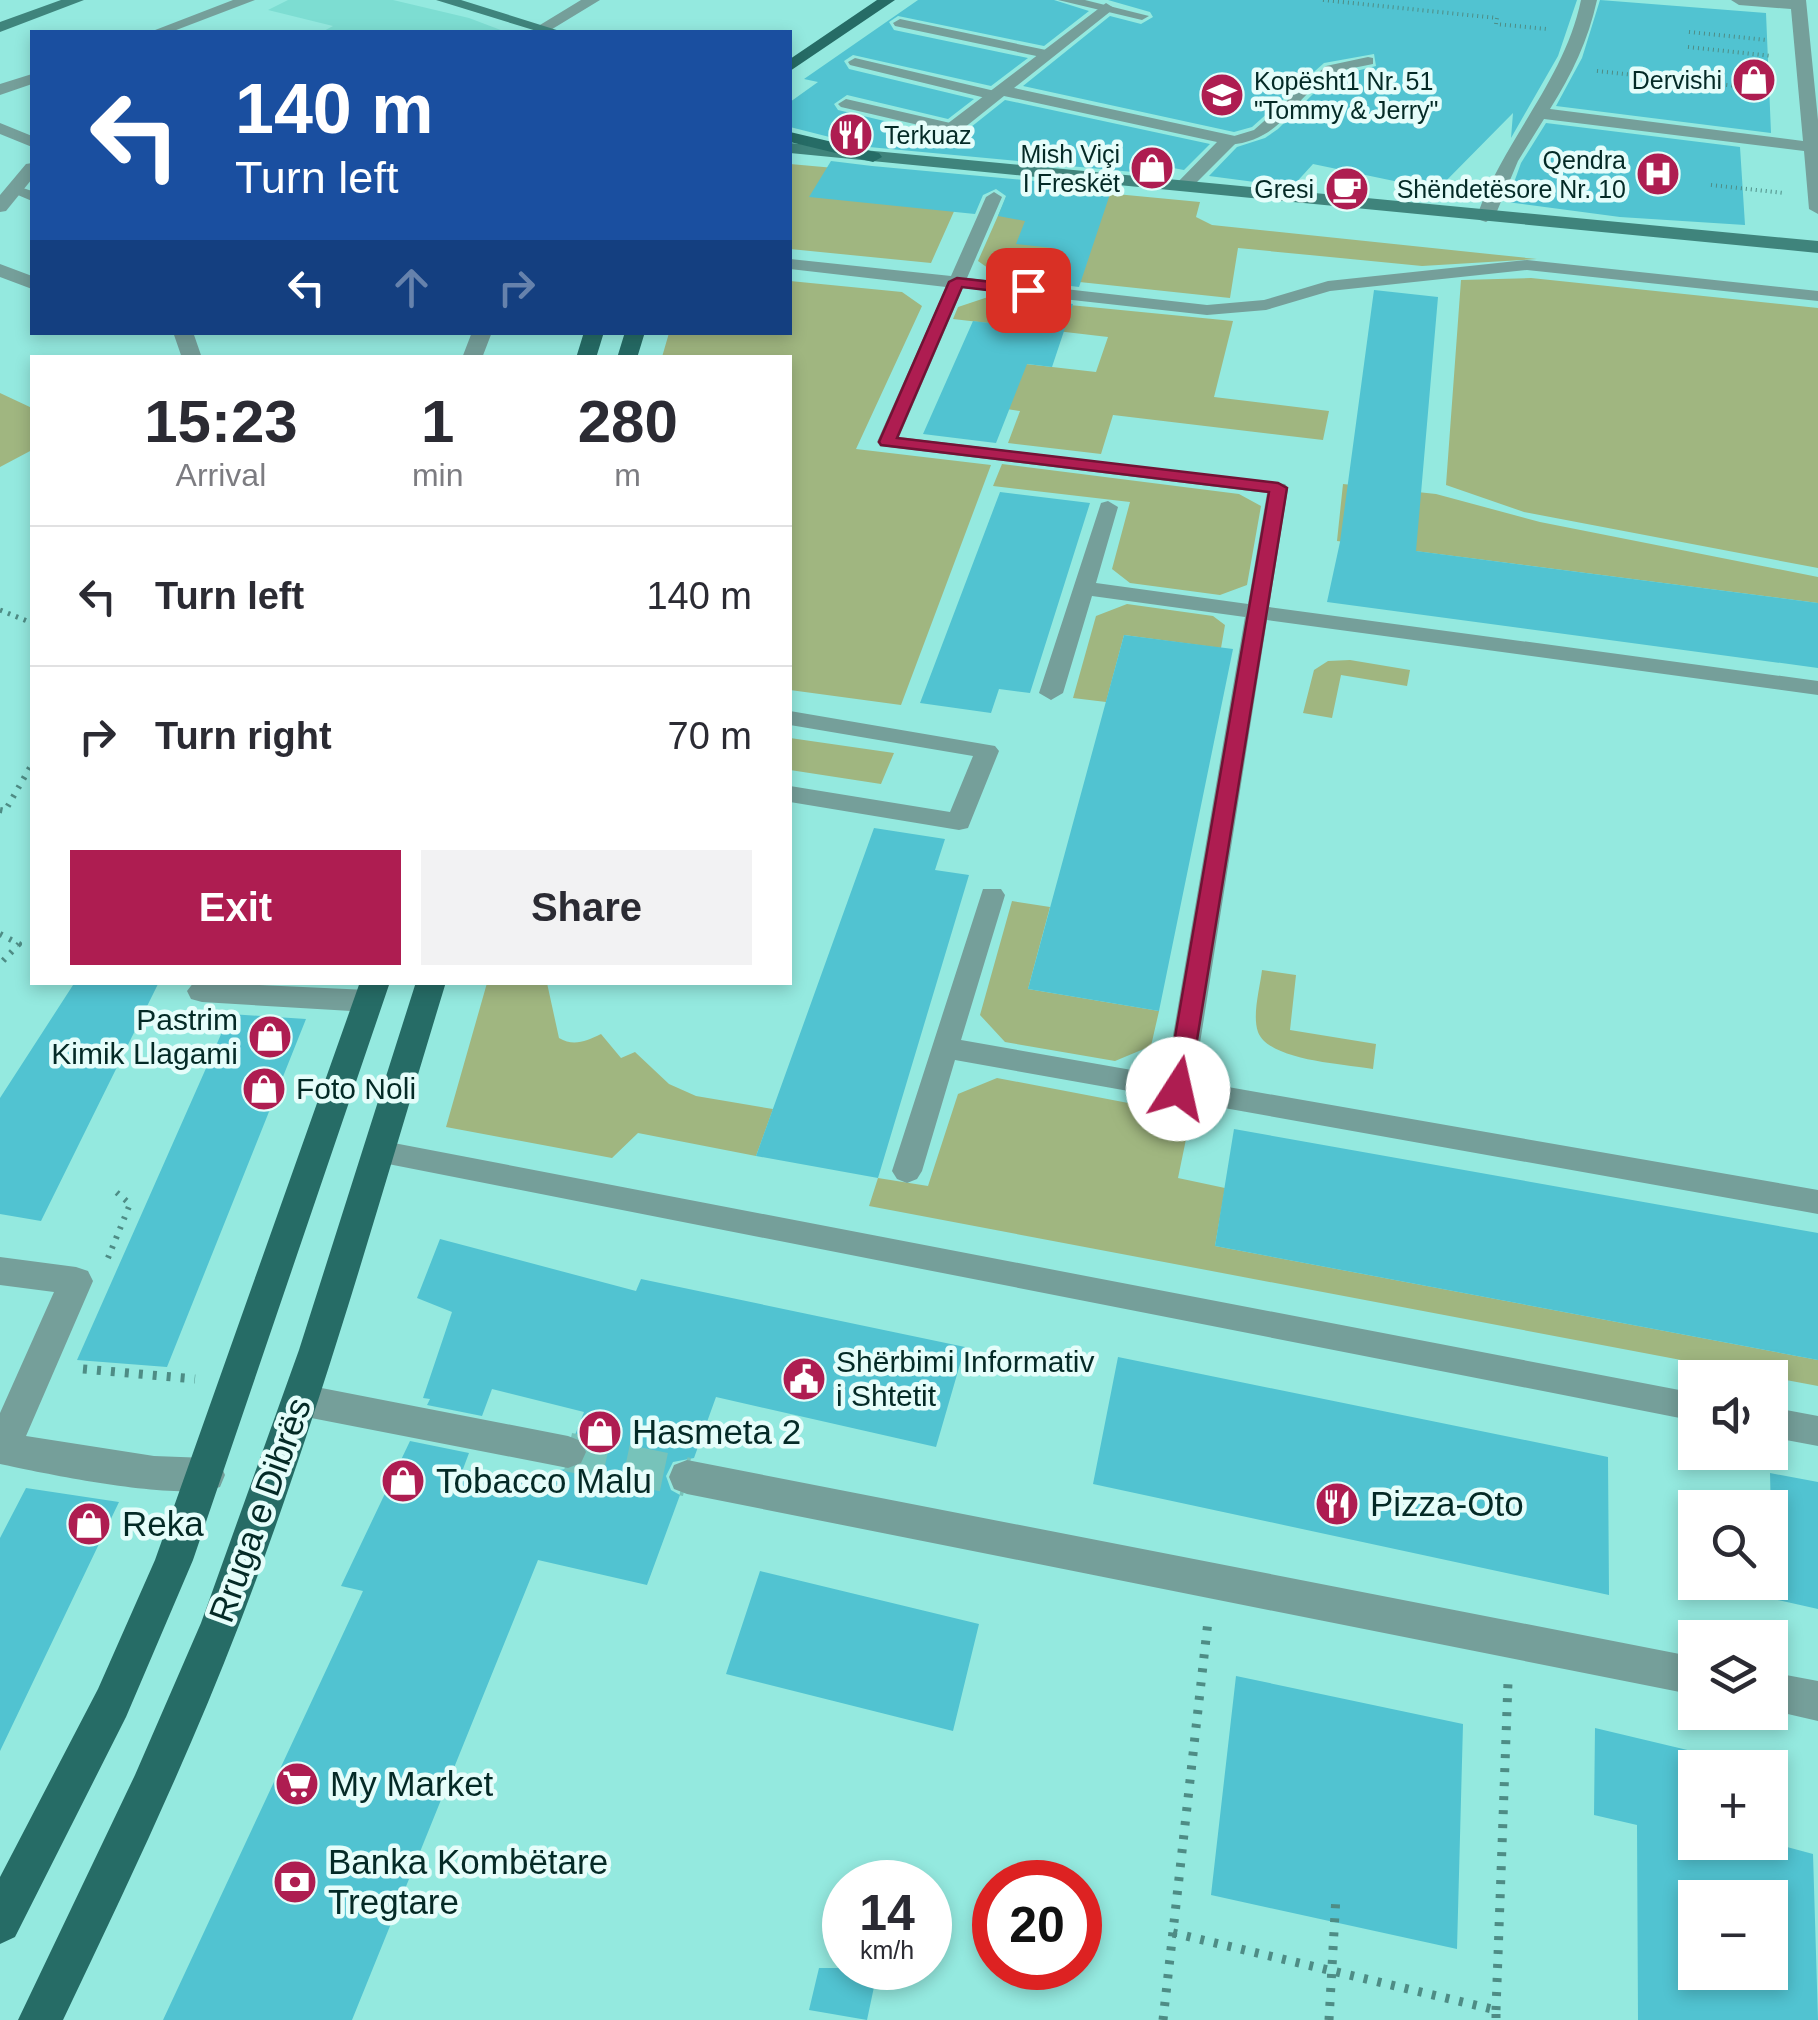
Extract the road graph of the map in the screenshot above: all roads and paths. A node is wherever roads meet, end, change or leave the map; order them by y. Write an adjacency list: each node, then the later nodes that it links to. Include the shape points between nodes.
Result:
1 (76, 0): 18 (street)
2 (246, 0): 19 (street)
3 (444, 0): 20 (street)
4 (592, 0): 20 (street)
5 (856, 0): 22 (main road)
6 (887, 0): 27 (main road)
7 (1065, 0): 11 (lane)
8 (1323, 0): 15 (path)
9 (1589, 0): 28 (street, via 1583,34)
10 (1738, 0): 12 (street)
11 (1106, 8): 14 (lane); 23 (street)
12 (1803, 11): 24 (street)
13 (1500, 12): 15 (path)
14 (1142, 16)
15 (1497, 18): 17 (path, via 1496,24)
16 (900, 24): 23 (lane)
17 (1520, 26)
18 (0, 27)
19 (164, 30)
20 (549, 30)
21 (1762, 40): 24 (path, via 1692,32 1691,48)
22 (792, 43)
23 (1046, 54): 32 (street)
24 (1804, 59): 39 (street)
25 (1368, 61): 38 (lane, via 1320,72 1258,136)
26 (854, 62): 32 (lane)
27 (792, 65)
28 (1566, 68): 31 (path); 34 (street)
29 (30, 79): 30 (street)
30 (0, 90)
31 (1769, 90)
32 (998, 92): 36 (street); 38 (street)
33 (846, 104): 36 (lane)
34 (1539, 113): 39 (street); 50 (street, via 1494,184)
35 (0, 128): 40 (street)
36 (953, 128)
37 (792, 137): 42 (main road)
38 (1229, 140): 45 (street)
39 (1814, 140): 44 (street)
40 (30, 141)
41 (792, 148): 42 (street)
42 (873, 157): 45 (street)
43 (1711, 184): 44 (path)
44 (1817, 184): 49 (street)
45 (1183, 186): 50 (street)
46 (23, 193): 48 (street)
47 (994, 197): 55 (lane)
48 (0, 207)
49 (1818, 209)
50 (1486, 216): 51 (street)
51 (1818, 247)
52 (792, 264): 55 (lane)
53 (0, 270): 54 (street)
54 (30, 282)
55 (957, 282): 56 (lane, via 1240,310 1328,286 1527,265); 60 (lane, via 887,442 1278,488)
56 (1818, 296)
57 (1108, 507): 58 (lane)
58 (1083, 588): 60 (lane); 63 (lane)
59 (0, 610): 61 (path)
60 (1257, 612): 62 (lane); 75 (lane)
61 (30, 622)
62 (1818, 688)
63 (1052, 693)
64 (792, 718): 66 (lane, via 987,750 959,822)
65 (30, 767): 67 (path)
66 (792, 794)
67 (0, 810)
68 (992, 896): 74 (lane)
69 (0, 934): 70 (path, via 19,944)
70 (0, 964)
71 (430, 985): 76 (main road, Rruga e Dibrës)
72 (202, 990): 73 (street, Rruga e Dibrës)
73 (371, 992): 87 (main road, Rruga e Dibrës)
74 (945, 1048): 75 (lane); 77 (lane)
75 (1178, 1089): 78 (lane)
76 (378, 1151): 82 (main road, Rruga e Dibrës); 83 (lane)
77 (908, 1171)
78 (1818, 1202)
79 (0, 1270): 87 (street, via 76,1281 2,1448)
80 (79, 1368): 81 (path)
81 (179, 1378)
82 (301, 1400): 86 (street); 100 (main road, Rruga e Dibrës, via 184,1713)
83 (1678, 1404)
84 (1788, 1425): 85 (lane)
85 (1818, 1431)
86 (568, 1452)
87 (207, 1475): 94 (main road, Rruga e Dibrës, via 112,1703)
88 (687, 1477): 89 (street)
89 (1212, 1580): 90 (street); 97 (path)
90 (1510, 1639): 91 (street); 99 (path)
91 (1678, 1673)
92 (1788, 1695): 93 (street)
93 (1818, 1701)
94 (14, 1863): 96 (main road, Rruga e Dibrës)
95 (1336, 1896): 98 (path)
96 (0, 1922)
97 (1174, 1933): 98 (path); 101 (path)
98 (1331, 1970): 99 (path); 102 (path)
99 (1496, 2015)
100 (40, 2020)
101 (1163, 2020)
102 (1329, 2020)

